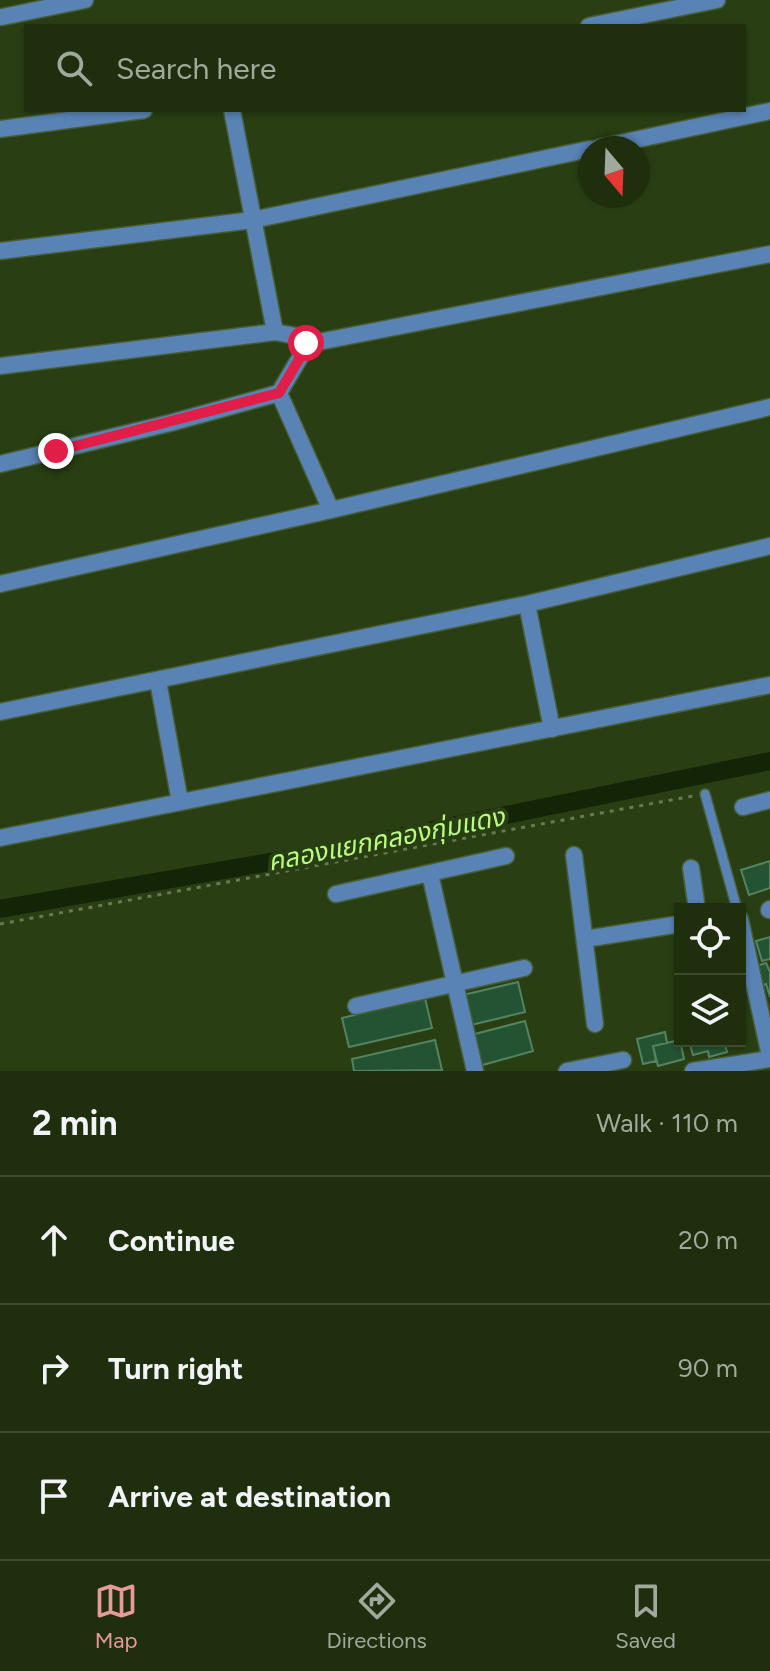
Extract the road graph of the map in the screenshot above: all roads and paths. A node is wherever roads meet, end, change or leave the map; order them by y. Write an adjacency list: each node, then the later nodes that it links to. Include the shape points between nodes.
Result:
1 (85, 0): 3 (street)
2 (717, 0): 4 (street)
3 (2, 17)
4 (599, 24)
5 (770, 111): 9 (street)
6 (129, 112): 8 (street)
7 (232, 112): 11 (street)
8 (0, 129)
9 (650, 137)
10 (578, 152): 11 (street)
11 (253, 220): 12 (street); 14 (street)
12 (0, 251)
13 (770, 254): 15 (street)
14 (275, 332): 15 (street); 16 (street)
15 (308, 344): 17 (street)
16 (0, 366)
17 (279, 393): 19 (street); 20 (street)
18 (770, 407): 20 (street)
19 (0, 464)
20 (331, 510): 22 (street)
21 (770, 546): 23 (street)
22 (0, 584)
23 (527, 604): 24 (street); 27 (street)
24 (158, 681): 26 (street); 30 (street)
25 (770, 685): 27 (street)
26 (0, 712)
27 (552, 729): 30 (street)
28 (705, 794): 39 (lane); 40 (path)
29 (770, 800): 31 (street)
30 (180, 802): 32 (street)
31 (743, 807)
32 (0, 838)
33 (574, 855): 42 (street)
34 (506, 856): 36 (street)
35 (691, 868): 38 (street)
36 (430, 874): 37 (street); 45 (street)
37 (336, 894)
38 (696, 903)
39 (735, 903)
40 (0, 924)
41 (674, 925): 42 (street)
42 (585, 939): 47 (street)
43 (746, 947): 48 (street)
44 (524, 968): 45 (street)
45 (456, 985): 46 (street); 50 (street)
46 (356, 1006)
47 (595, 1024)
48 (770, 1058): 52 (street)
49 (623, 1060): 51 (street)
50 (475, 1071)
51 (567, 1071)
52 (693, 1071)

